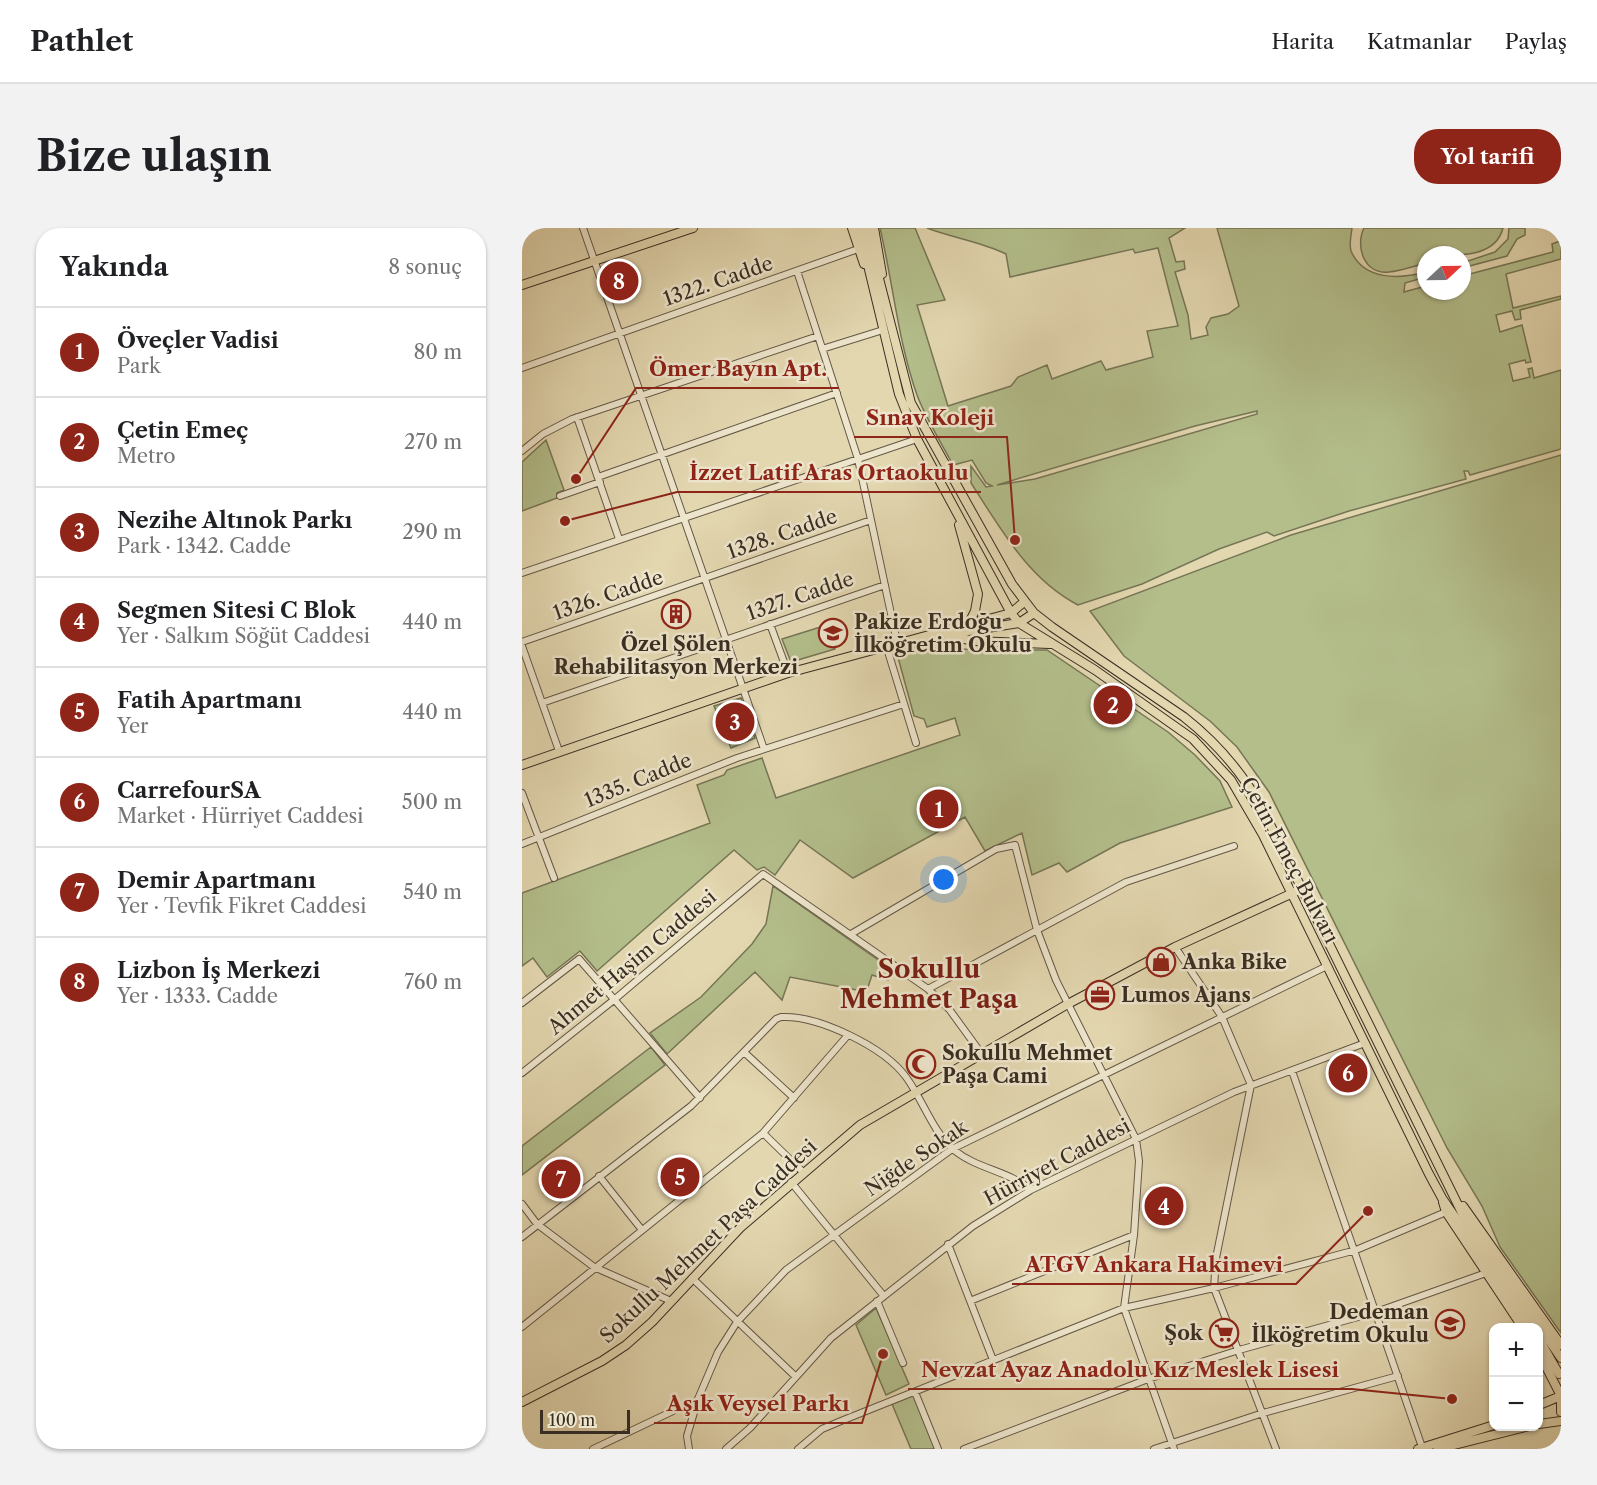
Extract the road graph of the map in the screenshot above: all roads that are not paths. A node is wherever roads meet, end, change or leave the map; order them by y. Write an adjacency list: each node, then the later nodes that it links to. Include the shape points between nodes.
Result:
1 (583, 228): 8 (street)
2 (852, 228): 7 (main road, Çetin Emeç Bulvarı)
3 (859, 228): 12 (main road, Çetin Emeç Bulvarı)
4 (866, 228): 11 (main road, Çetin Emeç Bulvarı)
5 (874, 228): 11 (main road, Çetin Emeç Bulvarı)
6 (689, 229): 8 (main road)
7 (858, 249): 9 (street, 1322. Cadde); 12 (main road, Çetin Emeç Bulvarı)
8 (596, 261): 10 (main road); 14 (street)
9 (797, 271): 14 (street, 1322. Cadde); 15 (street)
10 (522, 285)
11 (883, 288): 34 (main road, Çetin Emeç Bulvarı, via 915,411)
12 (874, 290): 13 (main road, Çetin Emeç Bulvarı)
13 (883, 330): 16 (street); 21 (main road, Çetin Emeç Bulvarı, via 899,394)
14 (620, 332): 17 (street, 1322. Cadde); 19 (street)
15 (818, 336): 16 (street); 19 (street)
16 (822, 348): 18 (street)
17 (522, 368)
18 (837, 393): 23 (street); 24 (street)
19 (641, 395): 20 (street); 23 (street)
20 (577, 417): 22 (street, via 550,430); 25 (street)
21 (917, 439): 24 (street); 27 (main road, Çetin Emeç Bulvarı)
22 (522, 451)
23 (661, 454): 25 (street); 28 (street)
24 (858, 459): 28 (street); 29 (street)
25 (599, 479): 26 (street); 30 (street)
26 (560, 496)
27 (954, 509): 35 (main road, Çetin Emeç Bulvarı); 37 (main road, via 978,594)
28 (682, 518): 30 (street); 32 (street)
29 (871, 520): 32 (street, 1328. Cadde); 33 (street)
30 (619, 539): 31 (street)
31 (522, 573)
32 (704, 579): 41 (street); 43 (street, 1326. Cadde)
33 (885, 585): 39 (street, 1327. Cadde); 42 (street)
34 (1024, 602): 35 (main road); 36 (main road, Çetin Emeç Bulvarı)
35 (1011, 613): 37 (main road); 38 (main road, Çetin Emeç Bulvarı)
36 (1034, 613): 38 (main road); 59 (main road, Çetin Emeç Bulvarı, via 1184,717 1220,749 1253,791)
37 (969, 623): 42 (main road)
38 (1019, 623): 40 (main road); 45 (main road, Çetin Emeç Bulvarı)
39 (770, 624): 41 (street, 1327. Cadde); 46 (street)
40 (944, 635): 42 (main road); 45 (main road, via 975,641)
41 (725, 639): 47 (street); 48 (street, 1327. Cadde)
42 (897, 642): 44 (main road)
43 (522, 644): 48 (street)
44 (886, 645): 46 (main road); 49 (street)
45 (1052, 645): 60 (main road, Çetin Emeç Bulvarı, via 1158,713 1214,760 1247,804)
46 (788, 673): 47 (main road)
47 (742, 687): 51 (street); 52 (main road)
48 (542, 703): 52 (street)
49 (904, 704): 50 (street); 51 (street, 1335. Cadde)
50 (916, 743)
51 (764, 749): 55 (street, 1335. Cadde)
52 (559, 751): 53 (main road)
53 (522, 765)
54 (522, 793): 55 (street)
55 (539, 837): 56 (street, 1335. Cadde); 58 (street)
56 (522, 844)
57 (1234, 846): 61 (street, via 1126,882)
58 (554, 878)
59 (1302, 889): 60 (main road, Sokullu Mehmet Paşa Caddesi); 87 (main road, Çetin Emeç Bulvarı)
60 (1292, 893): 63 (main road, Sokullu Mehmet Paşa Caddesi); 64 (main road, Çetin Emeç Bulvarı)
61 (1037, 930): 62 (street, via 1015,845 996,849); 65 (street); 68 (street)
62 (850, 933): 65 (street); 66 (street, Ahmet Haşim Caddesi, via 763,874)
63 (1175, 947): 68 (main road, Sokullu Mehmet Paşa Caddesi); 69 (street)
64 (1327, 966): 69 (street, Niğde Sokak); 71 (main road, Çetin Emeç Bulvarı)
65 (928, 988): 73 (street, via 949,1009)
66 (615, 999): 67 (street, via 579,959); 75 (street, Ahmet Haşim Caddesi); 79 (street)
67 (522, 1003)
68 (1066, 1005): 73 (main road, Sokullu Mehmet Paşa Caddesi); 76 (street)
69 (1222, 1017): 76 (street, Niğde Sokak); 77 (street)
70 (848, 1035): 72 (street, via 816,1023 781,1017); 78 (street, via 883,1054 898,1067); 80 (street)
71 (1365, 1043): 74 (street, Hürriyet Caddesi); 89 (main road, Çetin Emeç Bulvarı)
72 (745, 1053): 79 (street); 80 (street)
73 (981, 1053): 78 (main road, Sokullu Mehmet Paşa Caddesi)
74 (1292, 1071): 77 (street, Hürriyet Caddesi); 98 (street)
75 (522, 1074)
76 (1104, 1074): 82 (street); 83 (street, Niğde Sokak)
77 (1251, 1085): 82 (street, Hürriyet Caddesi); 102 (street, via 1216,1258)
78 (915, 1092): 83 (street); 84 (main road, Sokullu Mehmet Paşa Caddesi, via 860,1125)
79 (700, 1098): 85 (street)
80 (794, 1098): 81 (street)
81 (763, 1133): 84 (street); 93 (street)
82 (1137, 1139): 88 (street, Hürriyet Caddesi); 95 (street, via 1140,1161)
83 (952, 1149): 88 (street); 94 (street, Niğde Sokak)
84 (803, 1172): 86 (main road, Sokullu Mehmet Paşa Caddesi)
85 (599, 1176): 92 (street); 93 (street)
86 (791, 1182): 94 (street); 101 (main road, Sokullu Mehmet Paşa Caddesi)
87 (1448, 1186): 113 (main road, Çetin Emeç Bulvarı); 116 (main road, Çetin Emeç Bulvarı, via 1462,1213)
88 (1031, 1190): 97 (street, Hürriyet Caddesi)
89 (1442, 1198): 91 (main road, Çetin Emeç Bulvarı); 111 (main road, Çetin Emeç Bulvarı)
90 (522, 1204): 92 (street)
91 (1446, 1212): 98 (street); 100 (main road, Çetin Emeç Bulvarı)
92 (537, 1224): 96 (street); 99 (street)
93 (642, 1230): 99 (street)
94 (835, 1233): 103 (street); 109 (street, Niğde Sokak, via 771,1284)
95 (1134, 1235): 104 (street); 107 (street)
96 (522, 1238)
97 (948, 1245): 103 (street, Hürriyet Caddesi); 104 (street)
98 (1356, 1250): 102 (street); 108 (street)
99 (594, 1267): 105 (street); 112 (street)
100 (1486, 1273): 108 (street); 110 (main road, Çetin Emeç Bulvarı)
101 (692, 1278): 105 (main road, Sokullu Mehmet Paşa Caddesi); 109 (street)
102 (1214, 1288): 107 (street); 115 (street)
103 (884, 1295): 106 (street, Hürriyet Caddesi)
104 (970, 1300): 117 (street)
105 (671, 1301): 126 (main road, Sokullu Mehmet Paşa Caddesi, via 626,1345)
106 (877, 1301): 119 (street); 122 (street, Hürriyet Caddesi, via 831,1338)
107 (1124, 1308): 117 (street); 123 (street)
108 (1376, 1312): 115 (street); 121 (street)
109 (738, 1322): 122 (street); 138 (street, Niğde Sokak, via 718,1352 699,1396 687,1436)
110 (1520, 1323)
111 (1528, 1323)
112 (522, 1327)
113 (1561, 1345)
114 (1543, 1346): 120 (main road)
115 (1239, 1350): 123 (street); 130 (street)
116 (1561, 1358)
117 (993, 1360): 124 (street)
118 (1543, 1361): 125 (main road)
119 (903, 1363)
120 (1559, 1374)
121 (1398, 1376): 130 (street); 136 (street)
122 (796, 1377): 139 (street, Hürriyet Caddesi)
123 (1148, 1379): 135 (street); 142 (street)
124 (915, 1392): 140 (street, via 822,1429); 141 (street)
125 (1561, 1396): 127 (main road); 129 (main road)
126 (522, 1402)
127 (1543, 1403)
128 (673, 1411): 137 (street)
129 (1561, 1412)
130 (1263, 1413): 135 (street); 144 (street)
131 (1561, 1421): 132 (main road)
132 (1543, 1423)
133 (1489, 1427): 136 (main road)
134 (1509, 1431): 145 (main road)
135 (1172, 1446): 143 (street)
136 (1421, 1448)
137 (593, 1449)
138 (689, 1449)
139 (726, 1449)
140 (798, 1449)
141 (938, 1449)
142 (964, 1449)
143 (1154, 1449)
144 (1276, 1449)
145 (1438, 1449)

